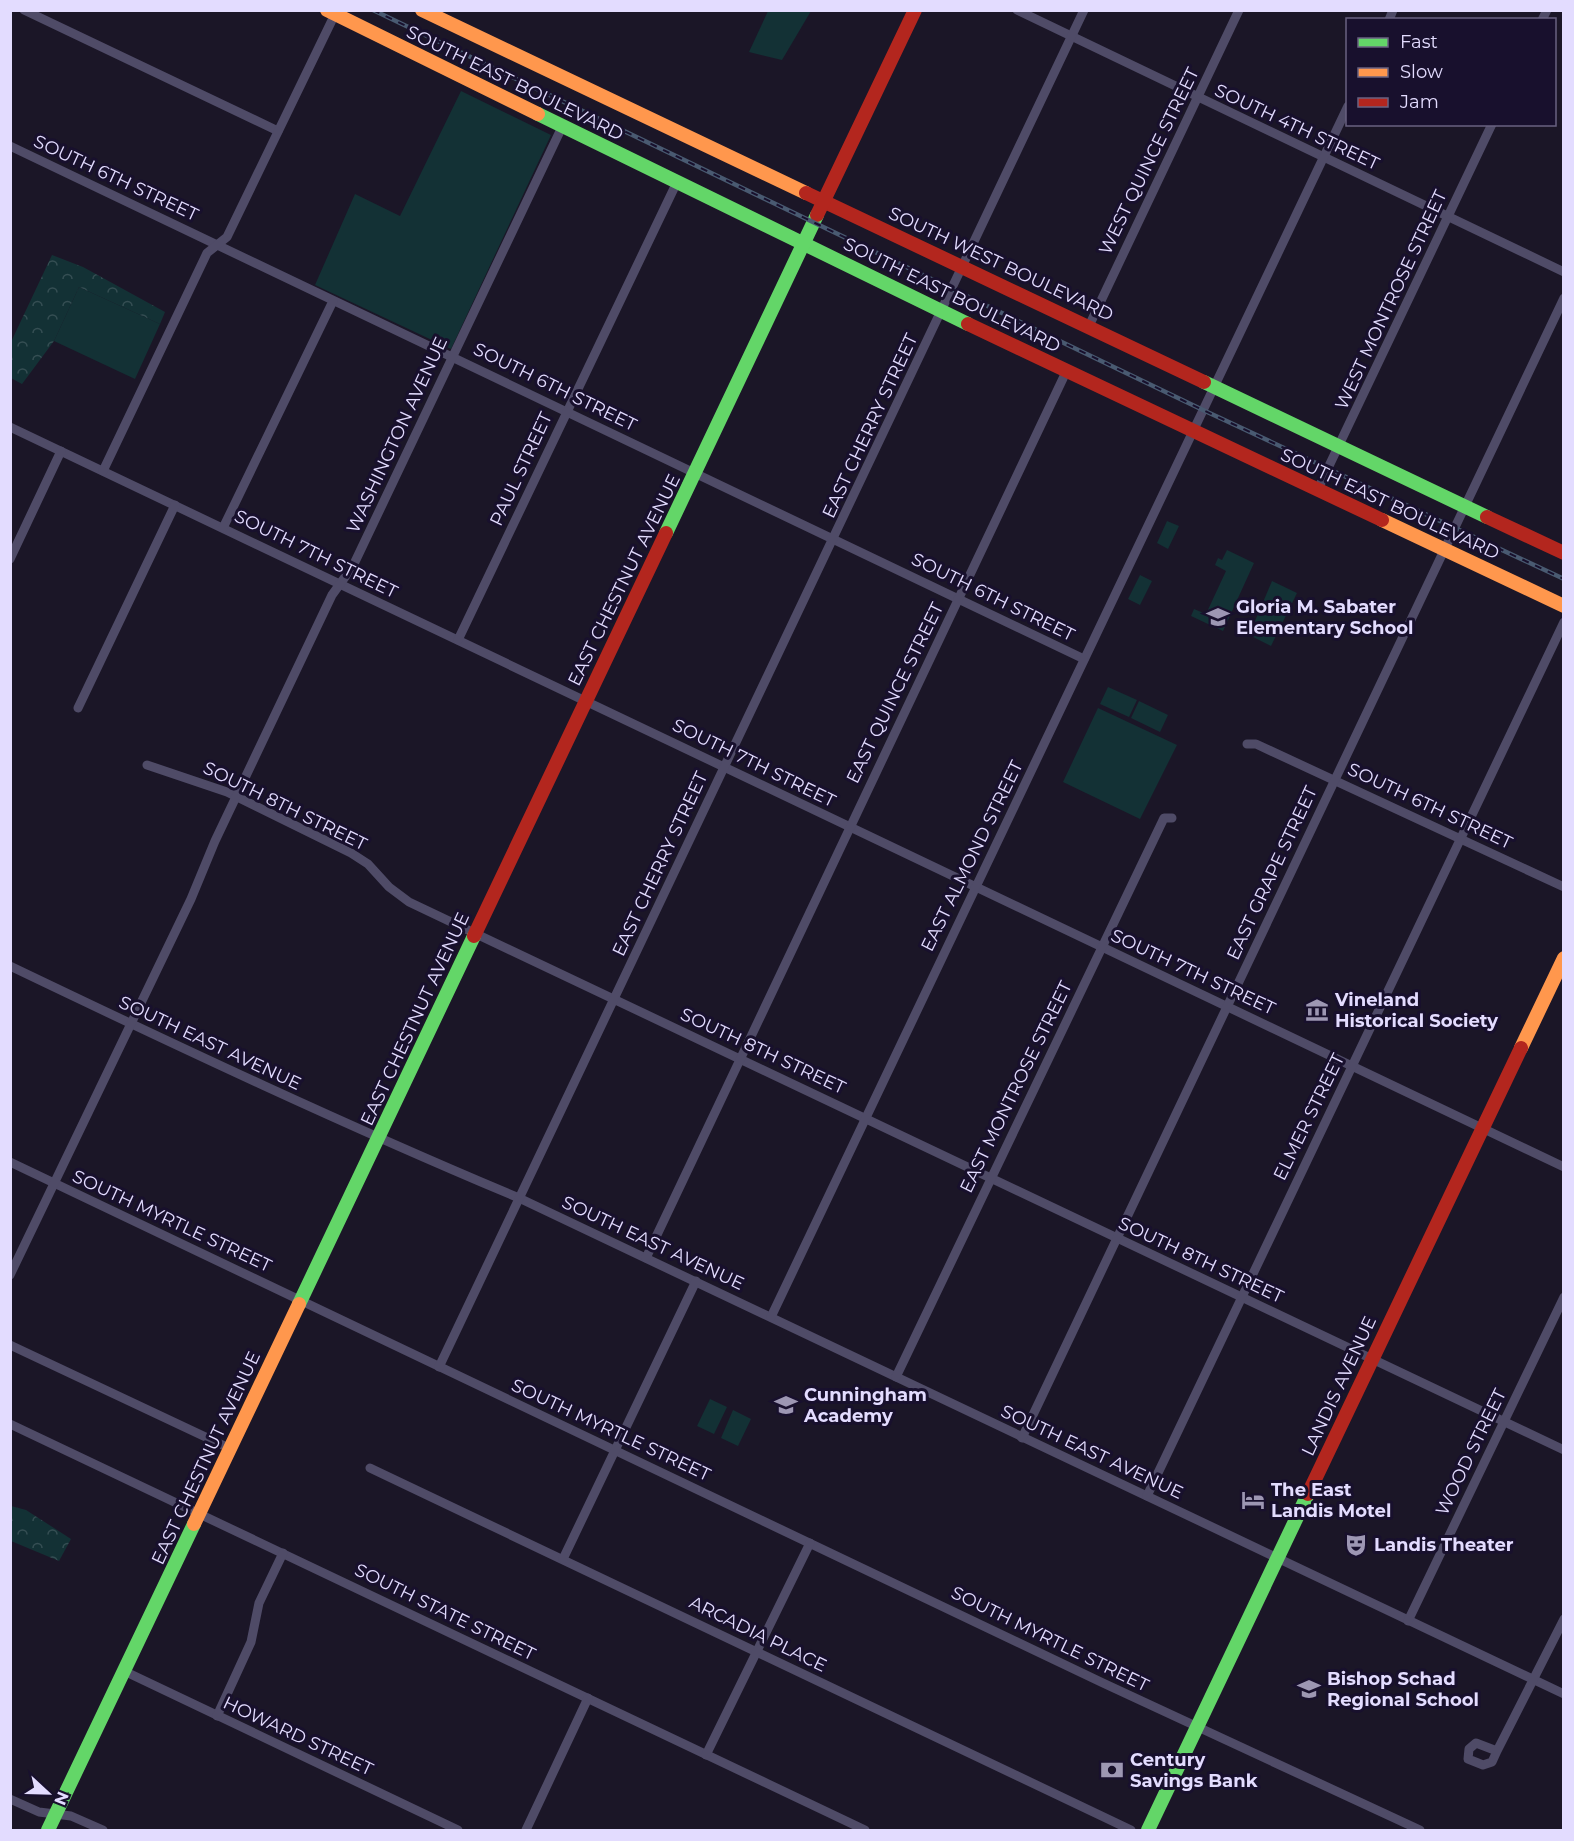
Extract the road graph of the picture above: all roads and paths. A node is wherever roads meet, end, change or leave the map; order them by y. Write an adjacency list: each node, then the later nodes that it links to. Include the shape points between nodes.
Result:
1 (24, 10): 13 (street)
2 (422, 10): 17 (main road, SOUTH WEST BOULEVARD)
3 (915, 10): 17 (main road, EAST CHESTNUT AVENUE)
4 (1017, 10): 8 (street, SOUTH 4TH STREET)
5 (1084, 10): 8 (street, EAST CHERRY STREET)
6 (1239, 10): 9 (street, WEST QUINCE STREET)
7 (331, 12): 12 (main road, SOUTH EAST BOULEVARD); 13 (street)
8 (1071, 37): 9 (street, SOUTH 4TH STREET); 21 (street, EAST CHERRY STREET)
9 (1198, 98): 15 (street, SOUTH 4TH STREET); 26 (street, WEST QUINCE STREET)
10 (1346, 108): 15 (street, EAST ALMOND STREET)
11 (1491, 126): 18 (street, WEST MONTROSE STREET)
12 (562, 127): 16 (main road, SOUTH EAST BOULEVARD); 27 (street, WASHINGTON AVENUE)
13 (278, 131): 20 (street, via 227,237)
14 (10, 146): 20 (street, SOUTH 6TH STREET)
15 (1323, 157): 18 (street, SOUTH 4TH STREET); 29 (street, EAST ALMOND STREET)
16 (677, 182): 19 (main road, SOUTH EAST BOULEVARD); 30 (street, PAUL STREET)
17 (825, 200): 19 (main road, EAST CHESTNUT AVENUE); 21 (main road, SOUTH WEST BOULEVARD)
18 (1448, 217): 22 (street, SOUTH 4TH STREET); 33 (street, WEST MONTROSE STREET)
19 (805, 243): 25 (main road, SOUTH EAST BOULEVARD); 36 (main road, EAST CHESTNUT AVENUE)
20 (218, 245): 24 (street, SOUTH 6TH STREET); 35 (street, via 207,253)
21 (964, 266): 25 (street, EAST CHERRY STREET); 26 (main road, SOUTH WEST BOULEVARD)
22 (1563, 272)
23 (1563, 298): 39 (street, EAST GRAPE STREET)
24 (333, 301): 27 (street, SOUTH 6TH STREET); 40 (street)
25 (942, 312): 28 (main road, SOUTH EAST BOULEVARD); 41 (street, EAST CHERRY STREET)
26 (1089, 326): 29 (main road, SOUTH WEST BOULEVARD)
27 (452, 357): 30 (street, SOUTH 6TH STREET); 45 (street, WASHINGTON AVENUE)
28 (1067, 370): 32 (main road, SOUTH EAST BOULEVARD); 46 (street, EAST QUINCE STREET)
29 (1214, 386): 32 (street, EAST ALMOND STREET); 33 (main road, SOUTH WEST BOULEVARD)
30 (567, 412): 36 (street, SOUTH 6TH STREET); 49 (street, PAUL STREET)
31 (10, 428): 34 (street, SOUTH 7TH STREET)
32 (1193, 430): 37 (main road, SOUTH EAST BOULEVARD); 50 (street, EAST ALMOND STREET)
33 (1339, 446): 37 (street, WEST MONTROSE STREET); 39 (main road, SOUTH WEST BOULEVARD)
34 (61, 451): 35 (street, SOUTH 7TH STREET); 44 (street)
35 (103, 471): 38 (street, SOUTH 7TH STREET)
36 (696, 472): 41 (street, SOUTH 6TH STREET); 51 (main road, EAST CHESTNUT AVENUE)
37 (1318, 489): 42 (main road, SOUTH EAST BOULEVARD)
38 (175, 505): 40 (street, SOUTH 7TH STREET); 52 (street)
39 (1465, 507): 42 (street, EAST GRAPE STREET); 43 (main road, SOUTH WEST BOULEVARD)
40 (223, 528): 45 (street, SOUTH 7TH STREET)
41 (834, 539): 46 (street, SOUTH 6TH STREET); 55 (street, EAST CHERRY STREET)
42 (1444, 550): 47 (main road, SOUTH EAST BOULEVARD); 56 (street, EAST GRAPE STREET)
43 (1563, 554)
44 (10, 559)
45 (342, 585): 49 (street, SOUTH 7TH STREET); 57 (street, WASHINGTON AVENUE, via 332,595)
46 (959, 599): 50 (street, SOUTH 6TH STREET); 59 (street, EAST QUINCE STREET)
47 (1563, 606)
48 (1563, 622): 60 (street, ELMER STREET)
49 (458, 640): 51 (street, SOUTH 7TH STREET)
50 (1084, 659): 61 (street, EAST ALMOND STREET)
51 (586, 701): 55 (street, SOUTH 7TH STREET); 63 (main road, EAST CHESTNUT AVENUE)
52 (78, 708)
53 (1247, 744): 56 (street, SOUTH 6TH STREET, via 1256,744)
54 (147, 765): 57 (street, SOUTH 8TH STREET)
55 (724, 768): 59 (street, SOUTH 7TH STREET); 67 (street, EAST CHERRY STREET)
56 (1335, 779): 60 (street, SOUTH 6TH STREET); 68 (street, EAST GRAPE STREET)
57 (236, 797): 63 (street, SOUTH 8TH STREET, via 351,853 409,902); 69 (street, WASHINGTON AVENUE)
58 (1172, 818): 64 (street, EAST MONTROSE STREET, via 1164,818)
59 (849, 827): 61 (street, SOUTH 7TH STREET); 70 (street, EAST QUINCE STREET)
60 (1460, 839): 62 (street, SOUTH 6TH STREET); 71 (street, ELMER STREET)
61 (975, 887): 64 (street, SOUTH 7TH STREET); 72 (street, EAST ALMOND STREET)
62 (1563, 887)
63 (476, 932): 67 (street, SOUTH 8TH STREET); 74 (main road, EAST CHESTNUT AVENUE)
64 (1101, 947): 68 (street, SOUTH 7TH STREET); 77 (street, EAST MONTROSE STREET)
65 (1563, 958): 73 (main road, LANDIS AVENUE)
66 (10, 966): 69 (street, SOUTH EAST AVENUE)
67 (614, 999): 70 (street, SOUTH 8TH STREET); 79 (street, EAST CHERRY STREET)
68 (1227, 1006): 71 (street, SOUTH 7TH STREET); 80 (street, EAST GRAPE STREET)
69 (131, 1025): 74 (street, SOUTH EAST AVENUE); 78 (street, WASHINGTON AVENUE)
70 (740, 1058): 72 (street, SOUTH 8TH STREET); 81 (street, EAST QUINCE STREET)
71 (1352, 1066): 73 (street, SOUTH 7TH STREET); 84 (street, ELMER STREET)
72 (866, 1118): 77 (street, SOUTH 8TH STREET); 87 (street, EAST ALMOND STREET)
73 (1484, 1129): 76 (street, SOUTH 7TH STREET); 89 (main road, LANDIS AVENUE)
74 (378, 1138): 79 (street, SOUTH EAST AVENUE); 86 (main road, EAST CHESTNUT AVENUE)
75 (10, 1162): 78 (street, SOUTH MYRTLE STREET)
76 (1563, 1167)
77 (991, 1178): 80 (street, SOUTH 8TH STREET); 91 (street, EAST MONTROSE STREET)
78 (54, 1183): 82 (street, WASHINGTON AVENUE); 86 (street, SOUTH MYRTLE STREET)
79 (519, 1198): 81 (street, SOUTH EAST AVENUE); 90 (street, EAST CHERRY STREET)
80 (1116, 1238): 84 (street, SOUTH 8TH STREET); 94 (street, EAST GRAPE STREET)
81 (646, 1258): 83 (street, SOUTH EAST AVENUE)
82 (10, 1275)
83 (696, 1281): 87 (street, SOUTH EAST AVENUE); 96 (street)
84 (1242, 1297): 89 (street, SOUTH 8TH STREET); 99 (street, ELMER STREET)
85 (1563, 1297): 92 (street, WOOD STREET)
86 (301, 1300): 90 (street, SOUTH MYRTLE STREET); 95 (main road, EAST CHESTNUT AVENUE)
87 (771, 1317): 91 (street, SOUTH EAST AVENUE)
88 (10, 1345): 95 (street)
89 (1371, 1359): 92 (street, SOUTH 8TH STREET); 103 (main road, LANDIS AVENUE)
90 (440, 1367): 96 (street, SOUTH MYRTLE STREET)
91 (896, 1377): 94 (street, SOUTH EAST AVENUE)
92 (1504, 1422): 97 (street, SOUTH 8TH STREET); 106 (street, WOOD STREET)
93 (10, 1424): 100 (street, SOUTH STATE STREET)
94 (1022, 1438): 99 (street, SOUTH EAST AVENUE)
95 (231, 1449): 100 (main road, EAST CHESTNUT AVENUE)
96 (615, 1450): 101 (street, SOUTH MYRTLE STREET); 104 (street)
97 (1563, 1450)
98 (370, 1468): 104 (street, ARCADIA PLACE)
99 (1147, 1496): 103 (street, SOUTH EAST AVENUE)
100 (200, 1513): 102 (street, SOUTH STATE STREET); 108 (main road, EAST CHESTNUT AVENUE)
101 (810, 1543): 107 (street); 113 (street, SOUTH MYRTLE STREET)
102 (283, 1553): 111 (street, SOUTH STATE STREET); 112 (street, via 259,1603 251,1642)
103 (1277, 1559): 106 (street, SOUTH EAST AVENUE); 113 (main road, LANDIS AVENUE)
104 (563, 1560): 107 (street, ARCADIA PLACE)
105 (1563, 1619): 109 (street)
106 (1408, 1621): 109 (street, SOUTH EAST AVENUE)
107 (757, 1652): 115 (street); 123 (street, ARCADIA PLACE)
108 (124, 1671): 112 (street, HOWARD STREET); 117 (main road, EAST CHESTNUT AVENUE)
109 (1534, 1681): 110 (street, SOUTH EAST AVENUE); 114 (street)
110 (1563, 1694)
111 (588, 1698): 115 (street, SOUTH STATE STREET); 121 (street)
112 (217, 1716): 120 (street, HOWARD STREET)
113 (1197, 1727): 124 (main road, LANDIS AVENUE); 125 (street, SOUTH MYRTLE STREET)
114 (1497, 1751)
115 (706, 1755): 122 (street, SOUTH STATE STREET)
116 (10, 1798): 117 (street, via 39,1812)
117 (56, 1814): 118 (main road, EAST CHESTNUT AVENUE); 119 (street, via 75,1817)
118 (48, 1830)
119 (103, 1830)
120 (458, 1830)
121 (526, 1830)
122 (865, 1830)
123 (1131, 1830)
124 (1148, 1830)
125 (1420, 1830)

